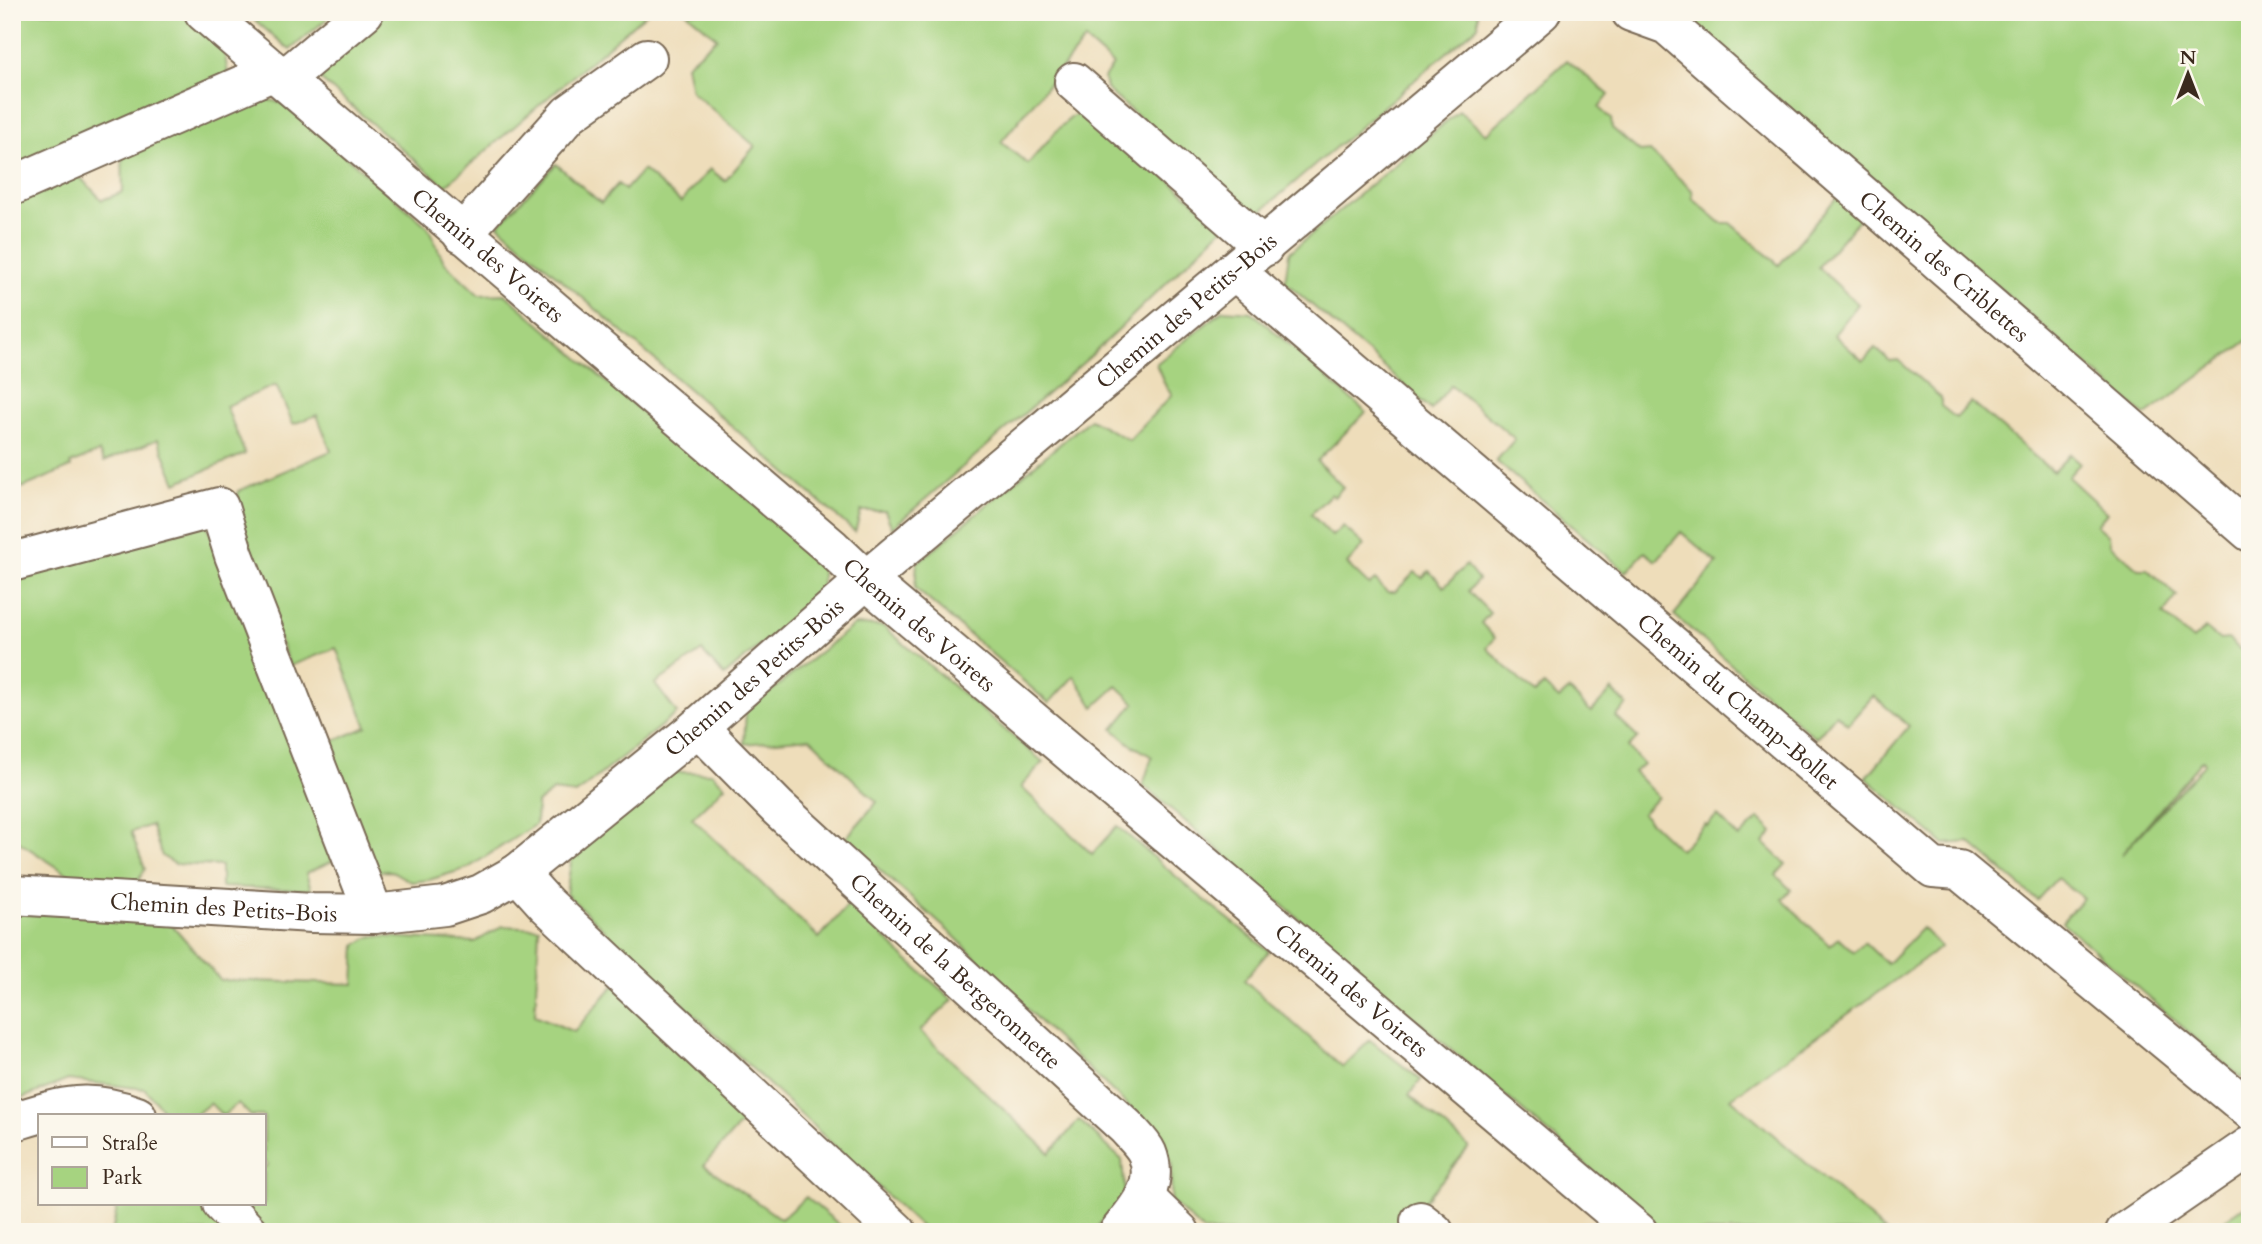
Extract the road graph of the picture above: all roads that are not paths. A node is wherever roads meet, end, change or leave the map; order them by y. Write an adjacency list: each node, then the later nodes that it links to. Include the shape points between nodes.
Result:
1 (204, 12): 6 (street, Chemin des Voirets)
2 (364, 12): 6 (street)
3 (1631, 12): 12 (street, Chemin des Criblettes, via 1667,25)
4 (1534, 14): 10 (street, Chemin des Petits-Bois)
5 (647, 58): 9 (street, via 569,114)
6 (279, 75): 8 (street); 9 (street, Chemin des Voirets)
7 (1074, 82): 10 (street)
8 (12, 186)
9 (462, 234): 14 (street, Chemin des Voirets)
10 (1264, 247): 11 (street, Chemin des Petits-Bois)
11 (1235, 271): 14 (street, Chemin des Petits-Bois); 19 (street, Chemin du Champ-Bollet, via 1933,868 1959,870)
12 (2250, 532)
13 (12, 562): 18 (street, via 219,507)
14 (866, 580): 15 (street, Chemin des Petits-Bois); 31 (street, Chemin des Voirets)
15 (698, 727): 16 (street, Chemin des Petits-Bois); 25 (street, Chemin de la Bergeronnette, via 778,808 1126,1127 1147,1152 1151,1176)
16 (518, 873): 18 (street, Chemin des Petits-Bois, via 481,894 444,906); 28 (street)
17 (12, 895): 18 (street, Chemin des Petits-Bois)
18 (374, 914)
19 (2250, 1110)
20 (38, 1114): 23 (street)
21 (38, 1114): 22 (street, via 84,1105)
22 (131, 1114)
23 (12, 1122)
24 (2250, 1146): 32 (street)
25 (1146, 1199): 29 (street); 30 (street)
26 (224, 1206): 27 (street)
27 (248, 1232)
28 (897, 1232)
29 (1119, 1232)
30 (1180, 1232)
31 (1638, 1232)
32 (2125, 1232)

